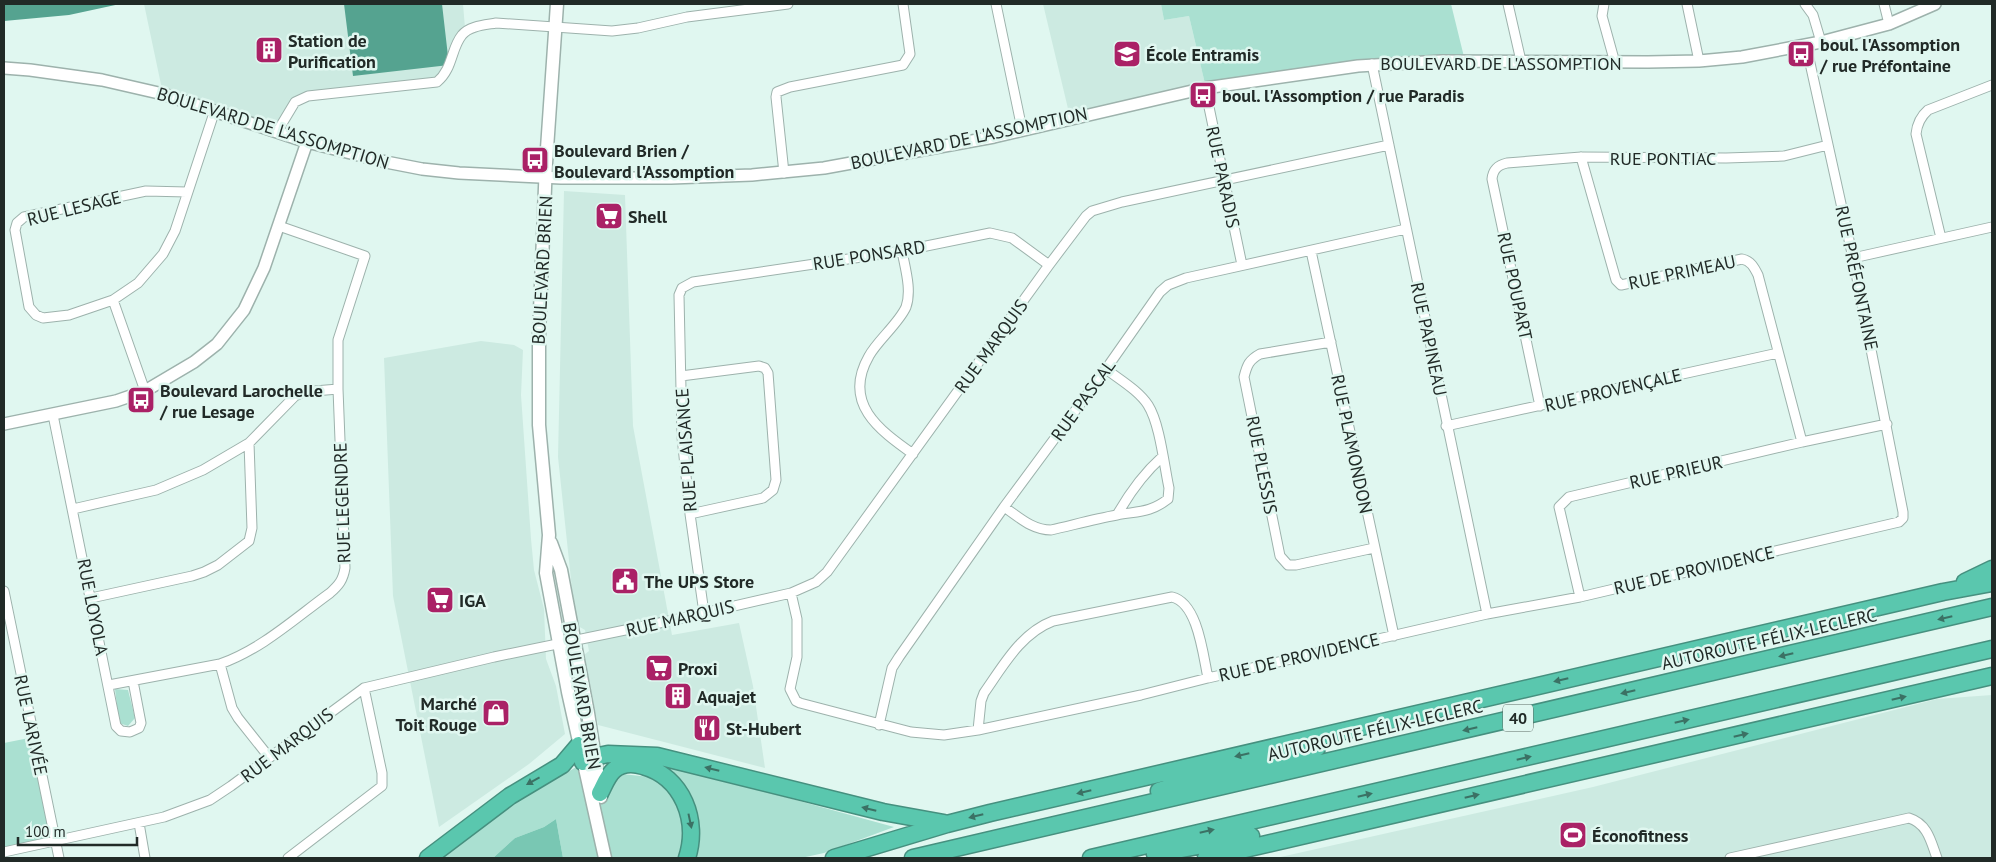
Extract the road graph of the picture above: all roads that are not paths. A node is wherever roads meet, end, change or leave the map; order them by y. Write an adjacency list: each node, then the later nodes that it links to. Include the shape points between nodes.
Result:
1 (557, 4): 12 (main road, BOULEVARD BRIEN)
2 (788, 4): 12 (street, via 612,31)
3 (903, 4): 30 (street, via 910,54 903,65 777,92)
4 (996, 4): 23 (street)
5 (1508, 4): 15 (street)
6 (1604, 4): 17 (street, via 1602,16)
7 (1687, 4): 16 (street)
8 (1805, 4): 13 (street, via 1813,15)
9 (1884, 4): 11 (street)
10 (1935, 4): 11 (street, BOULEVARD DE L'ASSOMPTION)
11 (1890, 24): 13 (street, BOULEVARD DE L'ASSOMPTION)
12 (555, 27): 24 (street, via 496,23 472,29 462,35 444,77 437,82 308,96 295,102); 31 (main road, BOULEVARD BRIEN)
13 (1822, 42): 14 (street, BOULEVARD DE L'ASSOMPTION)
14 (1806, 45): 16 (street, BOULEVARD DE L'ASSOMPTION, via 1750,56); 27 (street, RUE PRÉFONTAINE)
15 (1521, 60): 17 (street, BOULEVARD DE L'ASSOMPTION); 18 (street, BOULEVARD DE L'ASSOMPTION)
16 (1699, 61): 17 (street, BOULEVARD DE L'ASSOMPTION)
17 (1615, 63)
18 (1372, 64): 21 (street, BOULEVARD DE L'ASSOMPTION); 26 (street, RUE PAPINEAU)
19 (4, 68): 22 (street, BOULEVARD DE L'ASSOMPTION, via 102,80)
20 (1992, 85): 37 (street, via 1928,110 1916,126)
21 (1204, 88): 23 (street, BOULEVARD DE L'ASSOMPTION); 32 (street, RUE PARADIS)
22 (215, 110): 24 (street, BOULEVARD DE L'ASSOMPTION); 33 (street, RUE LESAGE)
23 (1022, 129): 30 (street, BOULEVARD DE L'ASSOMPTION, via 898,155)
24 (277, 132): 25 (street, BOULEVARD DE L'ASSOMPTION)
25 (307, 142): 31 (street, BOULEVARD DE L'ASSOMPTION, via 422,169 459,174); 34 (street)
26 (1388, 145): 32 (street, RUE MARQUIS); 36 (street, RUE PAPINEAU)
27 (1828, 145): 28 (street, RUE PONTIAC, via 1784,156); 40 (street, RUE PRÉFONTAINE)
28 (1581, 158): 29 (street, RUE PONTIAC); 46 (street, RUE PRIMEAU, via 1616,280 1621,285 1748,260 1758,275)
29 (1497, 166): 51 (street, RUE POUPART, via 1492,179)
30 (784, 172): 31 (street, BOULEVARD DE L'ASSOMPTION, via 633,179)
31 (546, 177): 65 (main road, BOULEVARD BRIEN, via 538,367)
32 (1225, 180): 41 (street, RUE MARQUIS, via 1092,211); 42 (street, RUE PARADIS)
33 (187, 192): 44 (street, RUE LESAGE, via 175,231 163,254 138,283); 44 (street, RUE LESAGE, via 146,191 24,217 16,224 29,307 36,315 44,318 69,315)
34 (279, 226): 49 (street, RUE LEGENDRE, via 365,256 338,340); 50 (street, via 244,310 217,344 194,362)
35 (1992, 227): 37 (street)
36 (1406, 229): 39 (street, RUE PASCAL); 55 (street, RUE PAPINEAU)
37 (1941, 238): 40 (street)
38 (902, 251): 41 (street, RUE PONSARD, via 990,233 1012,238); 43 (street, RUE PONSARD, via 693,282); 58 (street, via 908,297 905,309 868,356 860,379 861,398 871,420 885,435)
39 (1311, 251): 42 (street, RUE PASCAL); 45 (street, RUE PLAMONDON)
40 (1853, 258): 54 (street, RUE PRÉFONTAINE)
41 (1049, 265): 58 (street, RUE MARQUIS)
42 (1242, 266): 47 (street, RUE PASCAL, via 1168,285)
43 (682, 288): 48 (street, RUE PLAISANCE, via 679,295)
44 (113, 300): 50 (street)
45 (1331, 342): 66 (street, RUE PLAMONDON); 66 (street, RUE PLESSIS, via 1260,354 1246,366 1244,377 1280,556 1288,565 1296,566)
46 (1778, 353): 51 (street, RUE PROVENÇALE); 56 (street, RUE PRIMEAU)
47 (1106, 369): 59 (street, via 1137,392 1148,405); 60 (street, RUE PASCAL)
48 (681, 376): 63 (street, RUE PLAISANCE, via 682,437); 63 (street, via 759,366 765,368 768,373 774,461 775,486 770,494)
49 (338, 389): 57 (street, via 303,392 294,396); 81 (street, RUE LEGENDRE, via 344,578 330,594 267,641)
50 (145, 391): 52 (street)
51 (1540, 406): 55 (street, RUE PROVENÇALE)
52 (53, 415): 53 (street); 61 (street, RUE LOYOLA)
53 (4, 424)
54 (1887, 424): 56 (street, RUE PRIEUR); 62 (street, RUE PRÉFONTAINE)
55 (1446, 426): 76 (street, RUE PAPINEAU)
56 (1802, 442): 72 (street, RUE PRIEUR, via 1565,499 1559,507)
57 (248, 443): 61 (street, via 203,470 156,490); 73 (street, via 252,528 249,541 218,565 198,574)
58 (913, 454): 71 (street, RUE MARQUIS, via 827,572 816,582)
59 (1162, 457): 64 (street, via 1130,492); 64 (street, via 1168,498 1148,511)
60 (1004, 507): 64 (street, via 1041,530); 88 (street, RUE PASCAL, via 892,668)
61 (73, 509): 73 (street, RUE LOYOLA)
62 (1903, 512): 72 (street, RUE DE PROVIDENCE, via 1899,522)
63 (690, 514): 75 (street, RUE PLAISANCE)
64 (1117, 515)
65 (548, 536): 78 (main road, BOULEVARD BRIEN, via 561,570); 79 (main road, BOULEVARD BRIEN, via 546,573)
66 (1374, 548): 77 (street, RUE PLAMONDON)
67 (1992, 569): 70 (highway)
68 (1992, 583): 70 (highway)
69 (4, 591): 98 (street, RUE LARIVÉE)
70 (1943, 592): 87 (highway, one-way to 87)
71 (791, 593): 75 (street, RUE MARQUIS); 88 (street, RUE DE PROVIDENCE, via 797,619 797,657 790,689 796,701)
72 (1580, 597): 76 (street, RUE DE PROVIDENCE)
73 (91, 598): 85 (street, RUE LOYOLA)
74 (1992, 607): 97 (highway, AUTOROUTE FÉLIX-LECLERC / 40, one-way to 97)
75 (704, 613): 78 (street, RUE MARQUIS)
76 (1487, 614): 77 (street, RUE DE PROVIDENCE)
77 (1394, 636): 83 (street, RUE DE PROVIDENCE)
78 (573, 641): 79 (street, RUE MARQUIS); 92 (main road, BOULEVARD BRIEN, via 588,713)
79 (559, 644): 86 (street, RUE MARQUIS); 90 (main road, BOULEVARD BRIEN)
80 (1992, 649): 109 (highway, 40, one-way to 80)
81 (220, 664): 84 (street, RUE LEGENDRE); 91 (street, via 232,708)
82 (1992, 676): 94 (highway, one-way to 82)
83 (1208, 678): 89 (street, RUE DE PROVIDENCE, via 1141,696); 89 (street, via 1193,615 1179,598 1053,621 1040,626 1021,642 984,693 980,700)
84 (133, 681): 85 (street, RUE LEGENDRE); 85 (street, RUE LOYOLA, via 141,723 139,728 130,732 121,731 116,726)
85 (109, 685)
86 (364, 688): 91 (street, RUE MARQUIS); 102 (street, via 382,772 382,786)
87 (1460, 704): 96 (highway, one-way to 96); 97 (highway, via 1290,756 1196,779)
88 (879, 725): 89 (street, RUE DE PROVIDENCE, via 944,735)
89 (978, 730)
90 (579, 745): 92 (main road, BOULEVARD BRIEN); 103 (highway, one-way to 103, via 562,764 510,796)
91 (269, 757): 95 (street, RUE MARQUIS, via 210,800)
92 (588, 759): 93 (main road, BOULEVARD BRIEN); 96 (highway, one-way to 92, via 883,812 663,757 626,754); 104 (main road, BOULEVARD BRIEN)
93 (600, 793): 105 (main road, BOULEVARD BRIEN); 106 (highway, one-way to 106, via 611,772 622,766 638,765 663,775 680,793 689,816 692,839)
94 (1424, 807): 110 (highway, via 1323,821); 111 (highway)
95 (139, 823): 98 (street, RUE MARQUIS); 101 (street)
96 (947, 824): 107 (highway)
97 (1044, 827): 108 (highway, AUTOROUTE FÉLIX-LECLERC / 40)
98 (55, 840): 99 (street, RUE MARQUIS); 100 (street, RUE LARIVÉE)
99 (4, 852)
100 (59, 858)
101 (144, 858)
102 (288, 858)
103 (428, 858)
104 (605, 858)
105 (614, 858)
106 (687, 858)
107 (834, 858)
108 (913, 858)
109 (1091, 858)
110 (1131, 858)
111 (1206, 858)
112 (1730, 858): 113 (street, via 1903,818 1916,820 1928,832)
113 (1937, 858)

